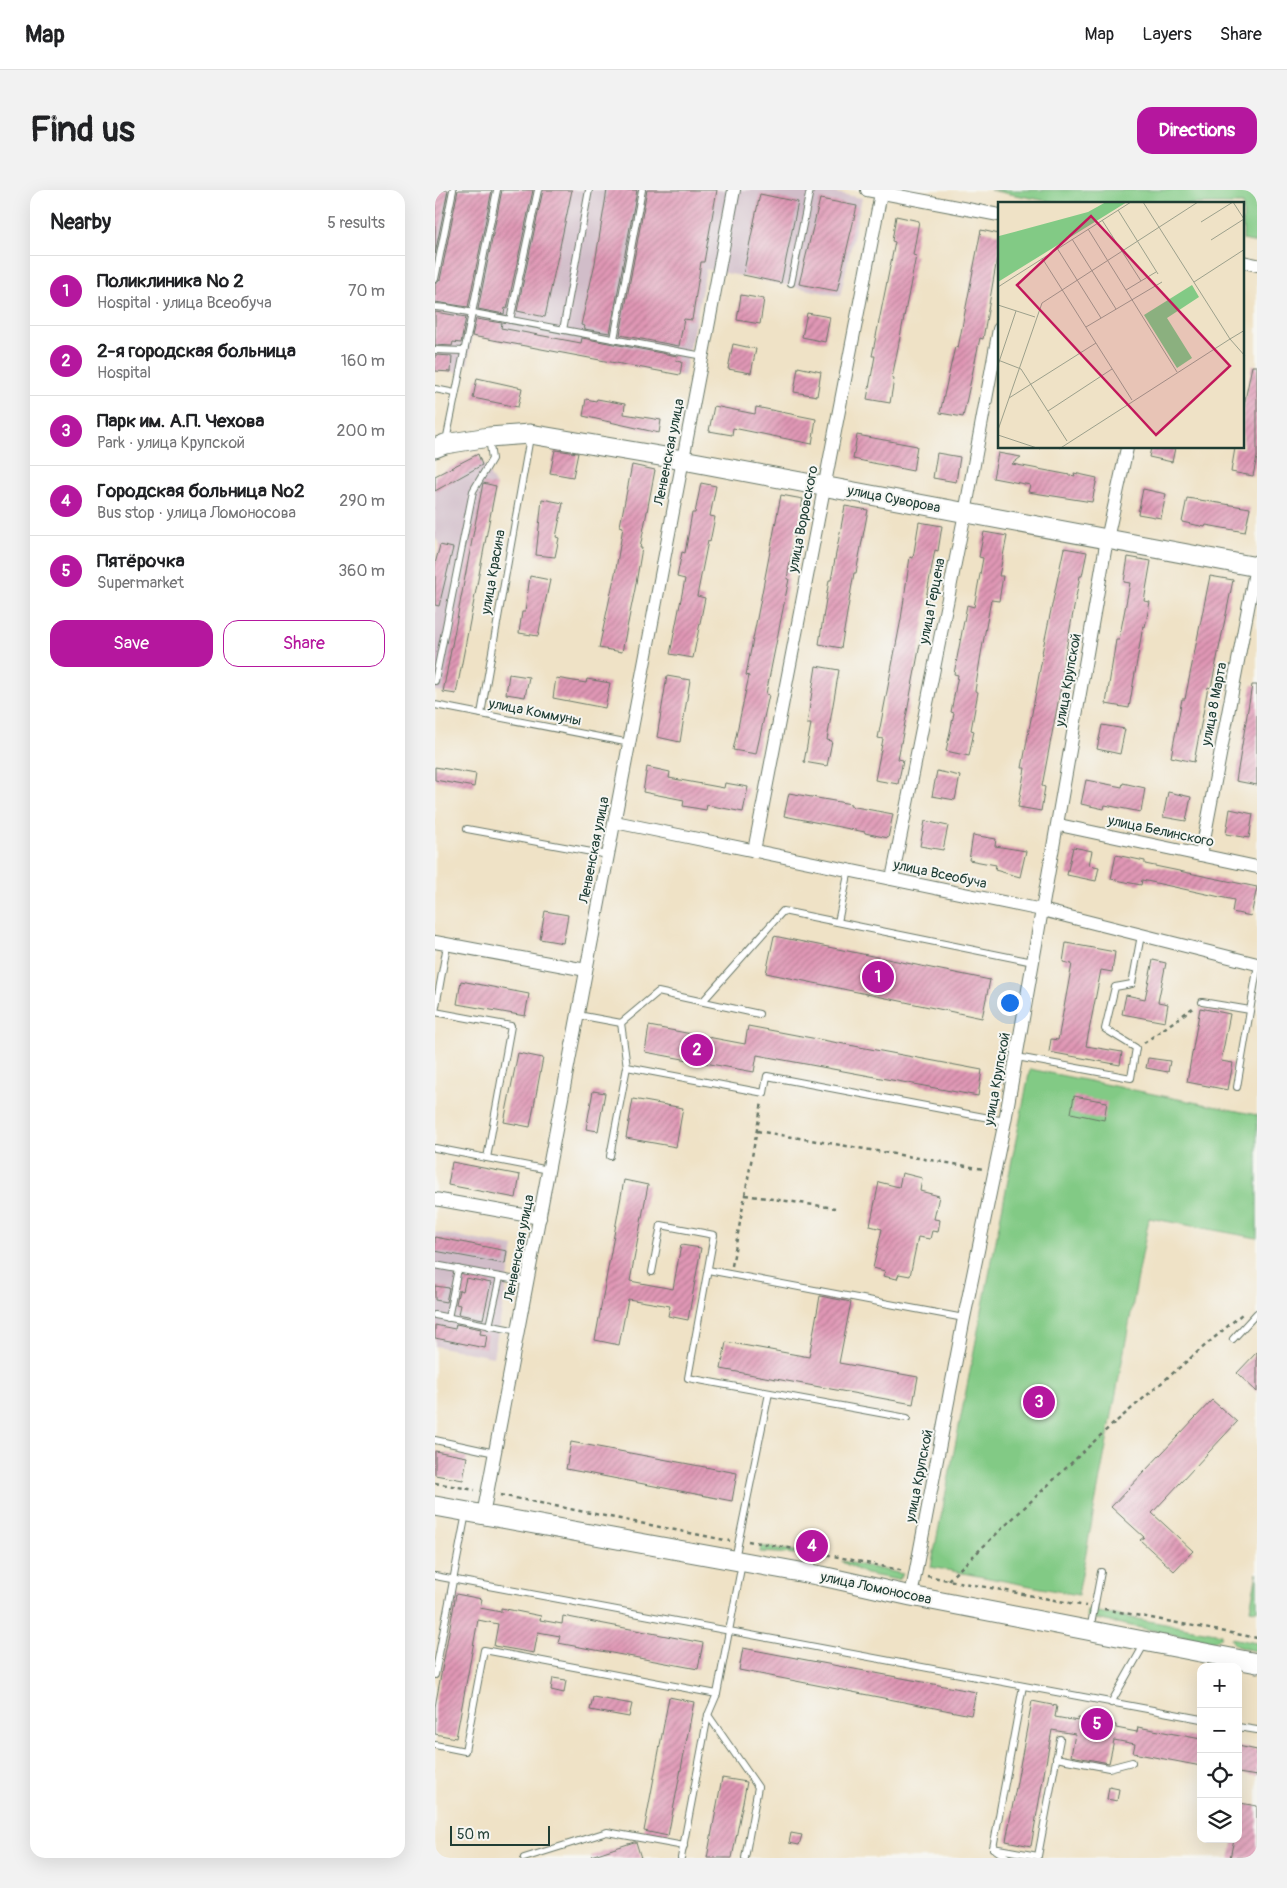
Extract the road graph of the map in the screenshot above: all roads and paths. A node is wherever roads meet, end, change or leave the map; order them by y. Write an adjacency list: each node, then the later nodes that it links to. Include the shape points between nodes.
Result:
1 (453, 190): 13 (lane)
2 (497, 190): 16 (lane)
3 (538, 190): 17 (lane)
4 (589, 190): 18 (lane)
5 (641, 190): 20 (lane)
6 (734, 190): 23 (street, Ленвенская улица)
7 (810, 190): 14 (lane)
8 (867, 190): 9 (street)
9 (881, 193): 10 (street); 31 (street, улица Воровского)
10 (998, 215)
11 (1244, 262): 12 (street)
12 (1257, 265)
13 (435, 279)
14 (791, 283)
15 (435, 307): 16 (lane)
16 (471, 313): 17 (lane); 22 (lane)
17 (510, 320): 18 (lane)
18 (563, 330): 20 (lane)
19 (998, 334): 32 (street, улица Герцена)
20 (614, 339): 23 (lane)
21 (435, 350): 22 (lane)
22 (464, 352): 25 (lane)
23 (703, 356): 30 (street, Ленвенская улица)
24 (435, 389): 25 (lane)
25 (455, 393): 28 (lane)
26 (530, 434): 27 (street, улица Суворова); 30 (street, улица Суворова); 37 (lane, улица Красина)
27 (489, 437): 28 (street, улица Суворова); 35 (lane, via 492,459 473,491)
28 (440, 446)
29 (1127, 449): 33 (street, улица Крупской)
30 (683, 460): 31 (street, улица Суворова); 38 (street, Ленвенская улица)
31 (825, 486): 32 (street, улица Суворова); 42 (street, улица Воровского)
32 (965, 513): 33 (street, улица Суворова); 47 (street, улица Герцена)
33 (1107, 539): 34 (street, улица Суворова); 40 (street, улица Крупской)
34 (1256, 564): 44 (street, улица 8 Марта)
35 (435, 681)
36 (435, 705): 37 (lane, улица Коммуны)
37 (481, 714): 38 (lane, улица Коммуны)
38 (630, 743): 39 (street, Ленвенская улица)
39 (615, 822): 42 (street, улица Всеобуча); 43 (street, Ленвенская улица)
40 (1059, 825): 44 (street, улица Белинского); 48 (street, улица Крупской)
41 (467, 829): 43 (lane)
42 (754, 850): 46 (street, улица Всеобуча)
43 (608, 855): 54 (street, Ленвенская улица)
44 (1201, 855): 45 (street, улица Белинского)
45 (1257, 867)
46 (849, 870): 47 (street, улица Всеобуча); 49 (lane)
47 (892, 879): 48 (street, улица Всеобуча)
48 (1042, 910): 50 (street, улица Всеобуча); 52 (street, улица Крупской)
49 (838, 922): 52 (lane); 56 (lane, via 783,911)
50 (1141, 935): 53 (street, улица Всеобуча); 63 (lane, via 1132,984 1115,988 1105,1029)
51 (441, 944): 54 (street); 59 (lane)
52 (1033, 962): 64 (street, улица Крупской)
53 (1257, 964)
54 (587, 970): 61 (street, Ленвенская улица)
55 (1257, 970): 58 (lane)
56 (704, 1000): 60 (lane); 62 (lane, via 658,992)
57 (1203, 1002): 58 (lane); 63 (path)
58 (1250, 1010): 66 (lane)
59 (435, 1012): 72 (lane, via 511,1026)
60 (759, 1014)
61 (578, 1015): 62 (lane); 73 (street, Ленвенская улица)
62 (621, 1023): 65 (lane)
63 (1136, 1048): 64 (lane, via 1131,1078)
64 (1017, 1056): 68 (street, улица Крупской)
65 (627, 1067): 67 (lane); 71 (lane)
66 (1237, 1087)
67 (764, 1093): 68 (lane, via 767,1076); 69 (path)
68 (1005, 1121): 74 (street, улица Крупской)
69 (757, 1131): 74 (path); 75 (path)
70 (435, 1148): 72 (lane)
71 (610, 1156)
72 (487, 1158): 73 (lane)
73 (549, 1170): 78 (street, Ленвенская улица)
74 (995, 1171): 90 (street, улица Крупской)
75 (745, 1195): 77 (path); 83 (path)
76 (435, 1199): 78 (street)
77 (835, 1208)
78 (540, 1218): 85 (street, Ленвенская улица)
79 (435, 1265): 80 (lane)
80 (458, 1269): 84 (lane); 89 (lane)
81 (707, 1270): 82 (lane, via 714,1235 661,1225); 83 (lane); 94 (lane, via 688,1378)
82 (652, 1272)
83 (731, 1274): 90 (lane)
84 (500, 1277): 85 (lane); 91 (lane)
85 (528, 1282): 92 (street, Ленвенская улица)
86 (1242, 1313): 108 (path, via 1104,1432)
87 (1257, 1313): 93 (lane)
88 (435, 1315): 89 (lane)
89 (448, 1318): 91 (lane)
90 (964, 1318): 105 (street, улица Крупской)
91 (489, 1326): 92 (lane)
92 (518, 1331): 97 (street, Ленвенская улица)
93 (1233, 1339)
94 (769, 1393): 95 (lane); 102 (lane)
95 (907, 1418)
96 (435, 1440): 97 (lane)
97 (495, 1453): 99 (street, Ленвенская улица)
98 (435, 1483): 99 (path)
99 (488, 1493): 101 (street, Ленвенская улица); 102 (path, via 731,1541)
100 (435, 1506): 101 (street, улица Ломоносова)
101 (475, 1514): 103 (street, улица Ломоносова); 107 (lane)
102 (740, 1539): 103 (lane); 105 (path)
103 (739, 1561): 109 (street, улица Ломоносова); 111 (lane)
104 (1101, 1572): 110 (lane)
105 (915, 1574): 108 (path); 109 (street, улица Крупской)
106 (435, 1576): 107 (lane)
107 (453, 1580): 111 (lane); 116 (lane)
108 (948, 1580): 110 (path)
109 (911, 1596): 112 (street, улица Ломоносова)
110 (1095, 1607): 112 (lane); 113 (path)
111 (729, 1631): 117 (lane); 118 (lane)
112 (1090, 1631): 114 (street, улица Ломоносова)
113 (1257, 1638)
114 (1146, 1642): 115 (street, улица Ломоносова); 119 (lane)
115 (1257, 1663)
116 (435, 1675)
117 (1023, 1686): 119 (lane); 129 (lane)
118 (717, 1694): 120 (lane); 125 (lane, via 484,1650 465,1751)
119 (1111, 1703): 121 (lane)
120 (708, 1715): 128 (lane); 132 (lane, via 758,1787)
121 (1197, 1719)
122 (1242, 1727): 123 (lane)
123 (1257, 1730)
124 (1060, 1739): 126 (lane)
125 (435, 1745)
126 (1056, 1758): 127 (lane, via 1109,1768); 129 (lane, via 1038,1856)
127 (1132, 1762)
128 (683, 1846): 130 (lane, via 607,1832); 131 (lane)
129 (993, 1848): 133 (lane)
130 (524, 1858)
131 (681, 1858)
132 (745, 1858)
133 (1008, 1858)

